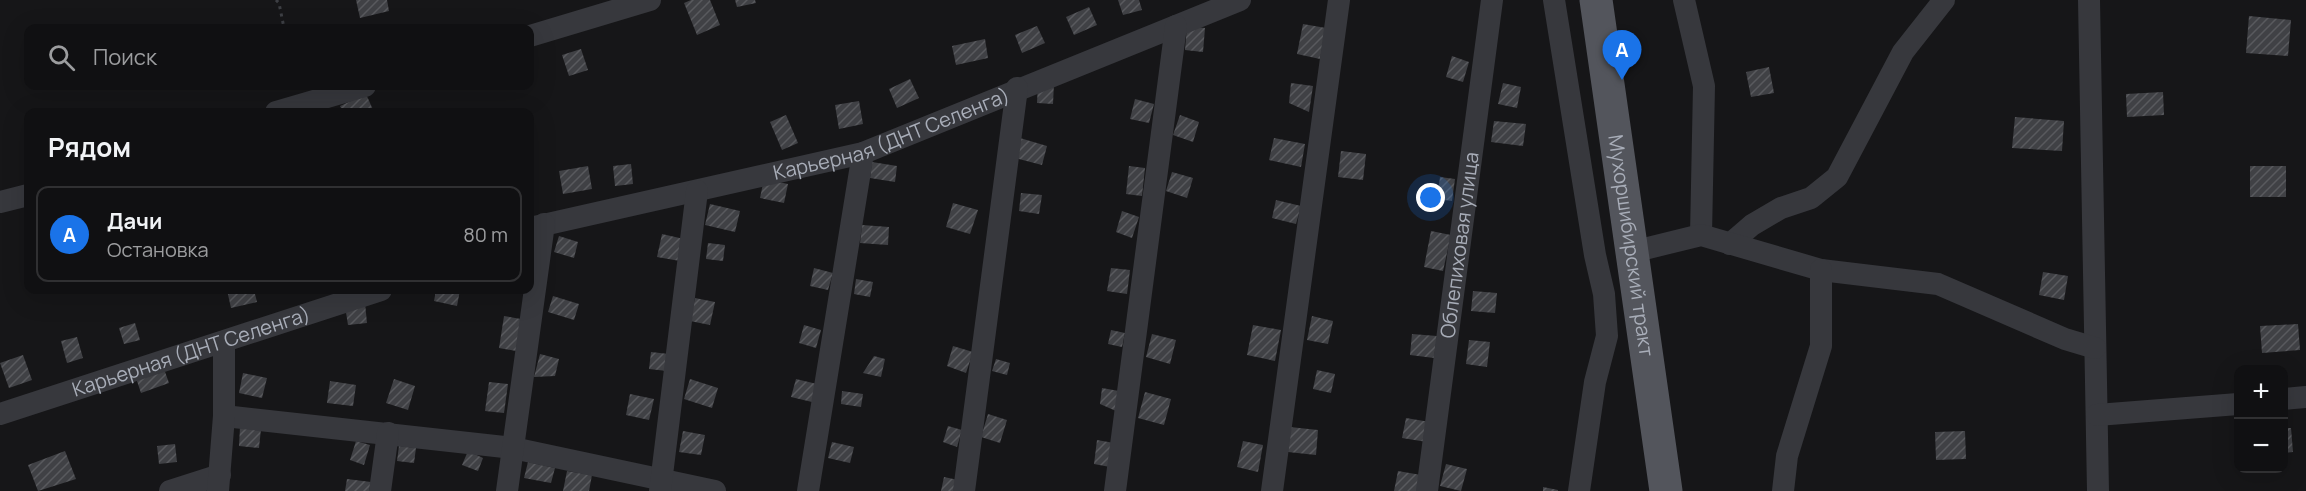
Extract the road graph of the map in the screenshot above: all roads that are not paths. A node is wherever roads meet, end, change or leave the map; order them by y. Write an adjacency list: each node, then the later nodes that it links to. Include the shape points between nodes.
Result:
1 (650, 0): 11 (street)
2 (1239, 0): 10 (street, Карьерная (ДНТ Селенга))
3 (1339, 0): 47 (street)
4 (1492, 0): 48 (street, Облепиховая улица)
5 (1554, 0): 19 (street)
6 (1596, 0): 23 (main road, Мухоршибирский тракт)
7 (1684, 0): 21 (street, via 1704,86)
8 (1944, 0): 22 (street, via 1904,52 1837,177 1811,198 1781,208 1752,225)
9 (2089, 0): 29 (street)
10 (1176, 26): 12 (street, Карьерная (ДНТ Селенга)); 46 (street)
11 (534, 35)
12 (1017, 88): 15 (street, Карьерная (ДНТ Селенга)); 45 (street)
13 (351, 90): 14 (street)
14 (290, 108)
15 (863, 153): 16 (street, Карьерная (ДНТ Селенга)); 44 (street)
16 (697, 191): 20 (street, Карьерная (ДНТ Селенга)); 39 (street)
17 (24, 196): 18 (street)
18 (0, 202)
19 (1590, 224): 23 (street); 49 (street, via 1604,294 1607,336 1595,382)
20 (537, 226): 24 (street)
21 (1701, 235): 22 (street); 23 (street)
22 (1730, 244): 25 (street)
23 (1631, 246): 50 (main road, Мухоршибирский тракт)
24 (534, 254)
25 (1821, 270): 29 (street, via 1938,284); 51 (street, via 1821,346 1787,456)
26 (369, 294): 28 (street, Карьерная (ДНТ Селенга))
27 (530, 294): 37 (street)
28 (224, 343): 33 (street, Карьерная (ДНТ Селенга)); 35 (street)
29 (2095, 348): 34 (street)
30 (2306, 397): 31 (street)
31 (2288, 399)
32 (2234, 404): 34 (street)
33 (0, 414)
34 (2097, 415): 52 (street)
35 (224, 416): 36 (street); 38 (street)
36 (388, 433): 37 (street); 41 (street)
37 (513, 448): 39 (street); 42 (street)
38 (219, 483): 40 (street)
39 (661, 486): 43 (street)
40 (170, 491)
41 (380, 491)
42 (507, 491)
43 (715, 491)
44 (808, 491)
45 (964, 491)
46 (1115, 491)
47 (1272, 491)
48 (1427, 491)
49 (1579, 491)
50 (1666, 491)
51 (1783, 491)
52 (2098, 491)

